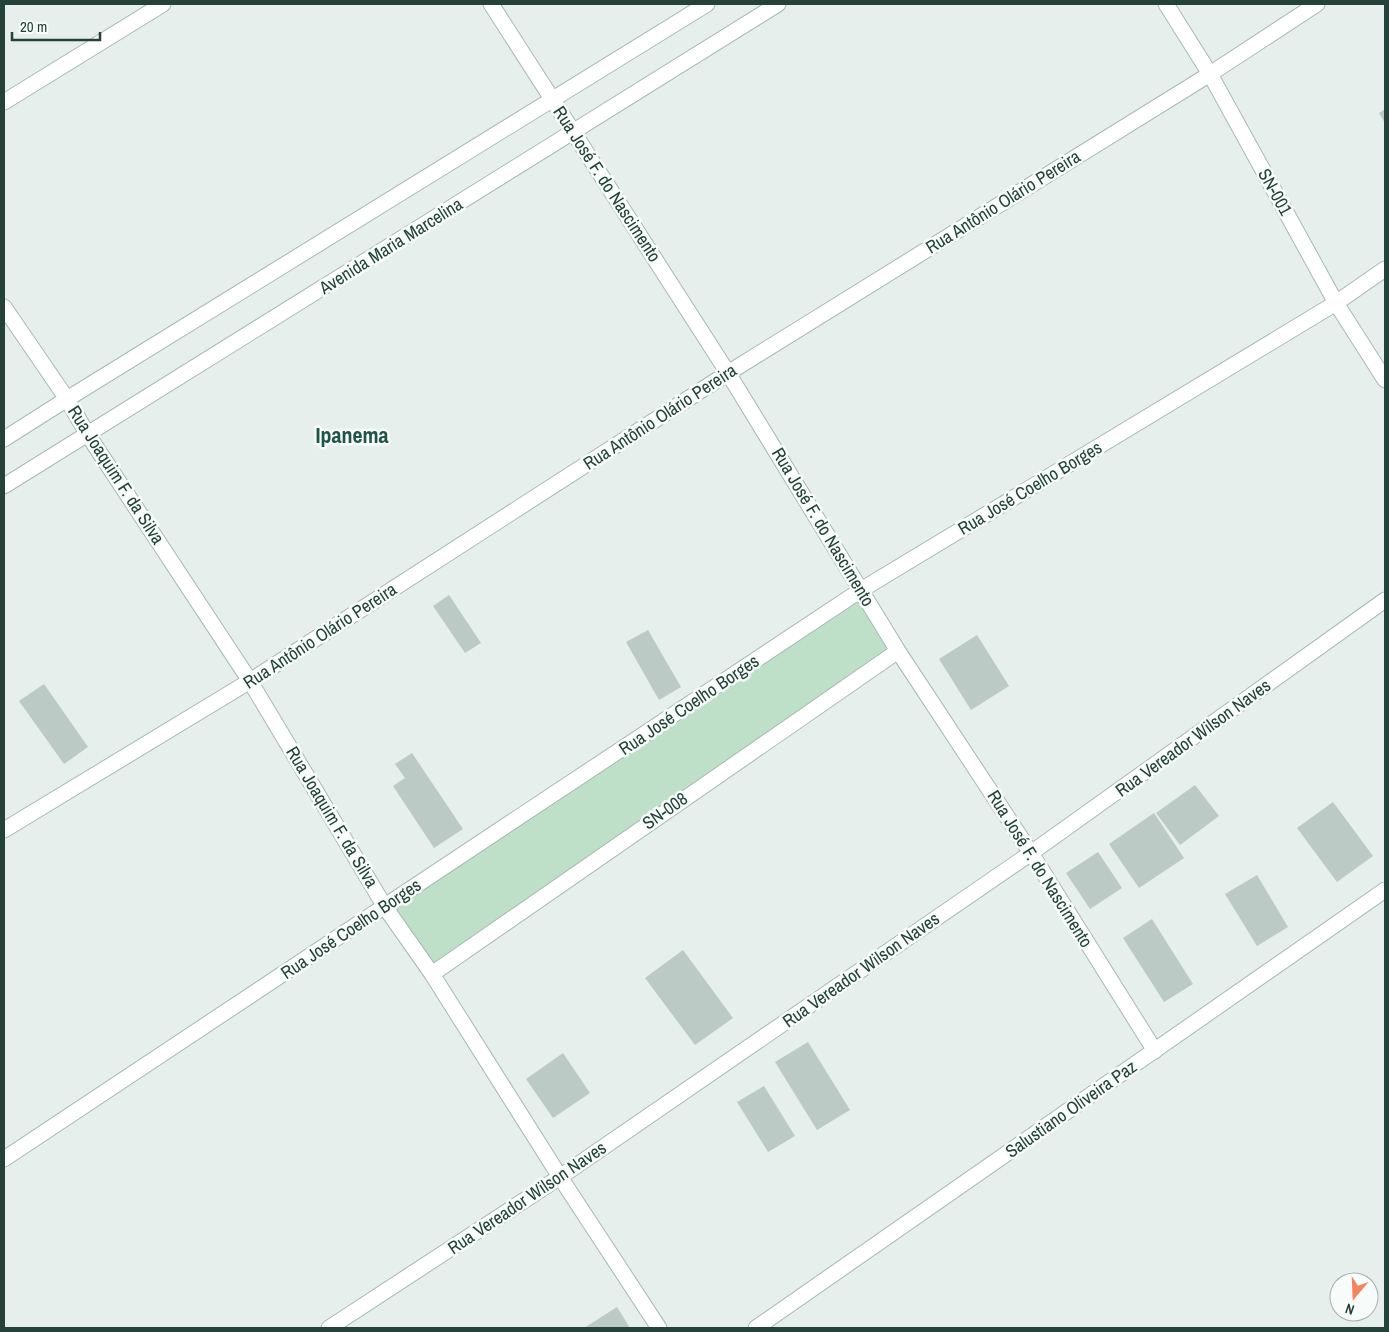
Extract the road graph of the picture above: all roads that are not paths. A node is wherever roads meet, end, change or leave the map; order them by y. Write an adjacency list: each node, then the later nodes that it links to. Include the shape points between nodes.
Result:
1 (163, 4): 9 (street)
2 (491, 4): 8 (street, Rua José F. do Nascimento)
3 (707, 4): 8 (street)
4 (778, 4): 10 (street, Avenida Maria Marcelina)
5 (1166, 4): 7 (street, SN-001)
6 (1317, 4): 7 (street, Rua Antônio Olário Pereira)
7 (1210, 74): 12 (street, SN-001); 14 (street, Rua Antônio Olário Pereira)
8 (553, 99): 10 (street, Rua José F. do Nascimento); 16 (street)
9 (4, 102)
10 (573, 132): 14 (street, Rua José F. do Nascimento); 17 (street, Avenida Maria Marcelina)
11 (1385, 269): 12 (street, Rua José Coelho Borges)
12 (1336, 303): 15 (street, SN-001); 20 (street, Rua José Coelho Borges)
13 (4, 306): 16 (street, Rua Joaquim F. da Silva)
14 (728, 373): 20 (street, Rua José F. do Nascimento); 23 (street, Rua Antônio Olário Pereira)
15 (1385, 380)
16 (67, 399): 17 (street, Rua Joaquim F. da Silva); 18 (street)
17 (88, 435): 19 (street, Avenida Maria Marcelina); 23 (street, Rua Joaquim F. da Silva)
18 (4, 440)
19 (4, 486)
20 (861, 590): 22 (street, Rua José F. do Nascimento); 27 (street, Rua José Coelho Borges)
21 (1385, 600): 25 (street, Rua Vereador Wilson Naves)
22 (898, 650): 25 (street, Rua José F. do Nascimento); 28 (street, SN-008)
23 (250, 681): 24 (street, Rua Antônio Olário Pereira); 27 (street, Rua Joaquim F. da Silva)
24 (4, 830)
25 (1032, 853): 29 (street, Rua José F. do Nascimento); 31 (street, Rua Vereador Wilson Naves)
26 (1385, 890): 29 (street, Salustiano Oliveira Paz)
27 (385, 907): 28 (street, Rua Joaquim F. da Silva); 30 (street, Rua José Coelho Borges)
28 (432, 974): 31 (street, Rua Joaquim F. da Silva)
29 (1155, 1051): 34 (street, Salustiano Oliveira Paz)
30 (4, 1159)
31 (560, 1177): 32 (street, Rua Vereador Wilson Naves); 33 (street, Rua Joaquim F. da Silva)
32 (329, 1328)
33 (659, 1328)
34 (756, 1328)

